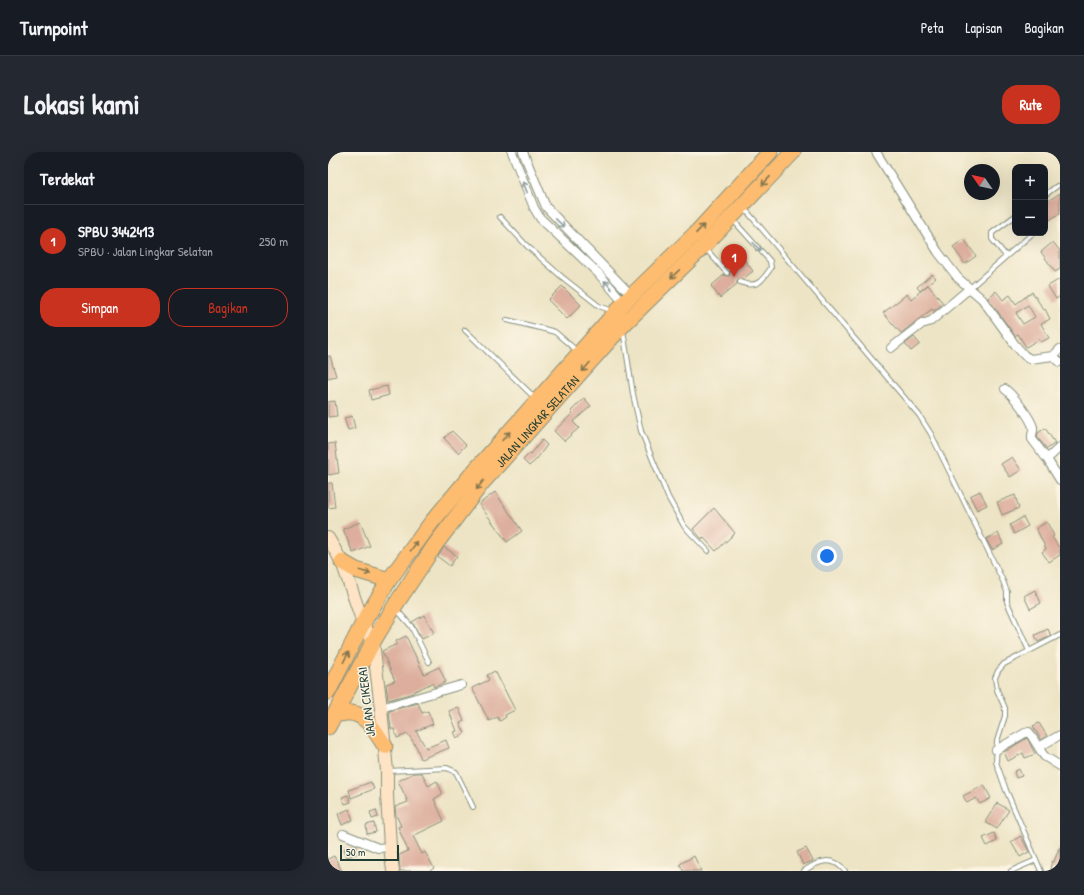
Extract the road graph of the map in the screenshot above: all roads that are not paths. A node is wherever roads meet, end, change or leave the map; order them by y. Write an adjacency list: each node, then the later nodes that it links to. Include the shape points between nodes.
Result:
1 (512, 152): 18 (street, one-way to 1, via 598,273 540,218)
2 (523, 152): 18 (street, one-way to 18, via 546,208)
3 (770, 152): 18 (highway, JALAN LINGKAR SELATAN, one-way to 3)
4 (793, 152): 8 (highway, JALAN LINGKAR SELATAN, one-way to 8)
5 (876, 152): 17 (street, via 938,252 958,278)
6 (1057, 186): 7 (lane)
7 (1048, 192)
8 (742, 206): 10 (highway, JALAN LINGKAR SELATAN); 39 (lane, via 919,415 1003,581 1007,602)
9 (500, 216): 18 (lane, via 527,246 599,306)
10 (731, 218): 13 (highway, JALAN LINGKAR SELATAN); 16 (lane, one-way to 16, via 770,261 771,268 757,284 747,285)
11 (1012, 218): 14 (lane, via 992,233 992,239)
12 (1029, 236): 14 (lane)
13 (703, 247): 15 (lane); 18 (highway, JALAN LINGKAR SELATAN, one-way to 18)
14 (1006, 256): 17 (lane)
15 (727, 273)
16 (740, 282)
17 (970, 288): 21 (street, via 931,321 923,323); 24 (street, via 982,299 1024,355 1030,358)
18 (628, 310): 23 (highway, JALAN LINGKAR SELATAN); 32 (lane, via 633,394 641,431 668,497 684,526); 35 (highway, JALAN LINGKAR SELATAN, one-way to 35, via 482,482 435,545)
19 (507, 320): 23 (lane, via 555,332)
20 (465, 330): 27 (lane)
21 (891, 348)
22 (1060, 349): 24 (street)
23 (580, 353): 27 (highway, JALAN LINGKAR SELATAN)
24 (1053, 356): 25 (street)
25 (1060, 362)
26 (1005, 389): 29 (street, via 1024,412 1033,427 1032,439)
27 (538, 401): 34 (highway, JALAN LINGKAR SELATAN, one-way to 27, via 431,523)
28 (1060, 447): 29 (street)
29 (1047, 458): 30 (street)
30 (1060, 480)
31 (328, 538): 33 (street, JALAN CIKERAI)
32 (708, 551)
33 (342, 562): 34 (highway, one-way to 34, via 356,570); 36 (street, JALAN CIKERAI)
34 (389, 580): 36 (highway, JALAN LINGKAR SELATAN)
35 (394, 607): 38 (highway, JALAN LINGKAR SELATAN); 40 (lane, via 411,626)
36 (363, 623): 38 (street, JALAN CIKERAI); 42 (highway, JALAN LINGKAR SELATAN, one-way to 36)
37 (1060, 635): 39 (lane)
38 (373, 642): 43 (street, JALAN CIKERAI); 44 (highway, JALAN LINGKAR SELATAN)
39 (1029, 651): 48 (lane, via 1004,664 995,678 1005,708)
40 (429, 662)
41 (461, 685): 43 (street)
42 (328, 692)
43 (382, 708): 46 (street, JALAN CIKERAI)
44 (331, 721): 46 (highway, via 348,712 360,716)
45 (1060, 735): 47 (street)
46 (385, 746): 50 (street, JALAN CIKERAI)
47 (1039, 747): 48 (street, via 1032,734 1028,732); 49 (street, via 1046,758)
48 (996, 750): 54 (lane, via 996,762 1006,790)
49 (1060, 766)
50 (387, 771): 51 (lane, via 452,769); 53 (street, JALAN CIKERAI)
51 (474, 807)
52 (343, 834): 53 (street, via 378,848)
53 (390, 847): 55 (street, JALAN CIKERAI)
54 (1036, 860): 58 (lane); 59 (lane)
55 (393, 871)
56 (804, 871): 57 (lane, via 820,862 832,861 841,865)
57 (845, 871)
58 (1011, 871)
59 (1040, 871)

